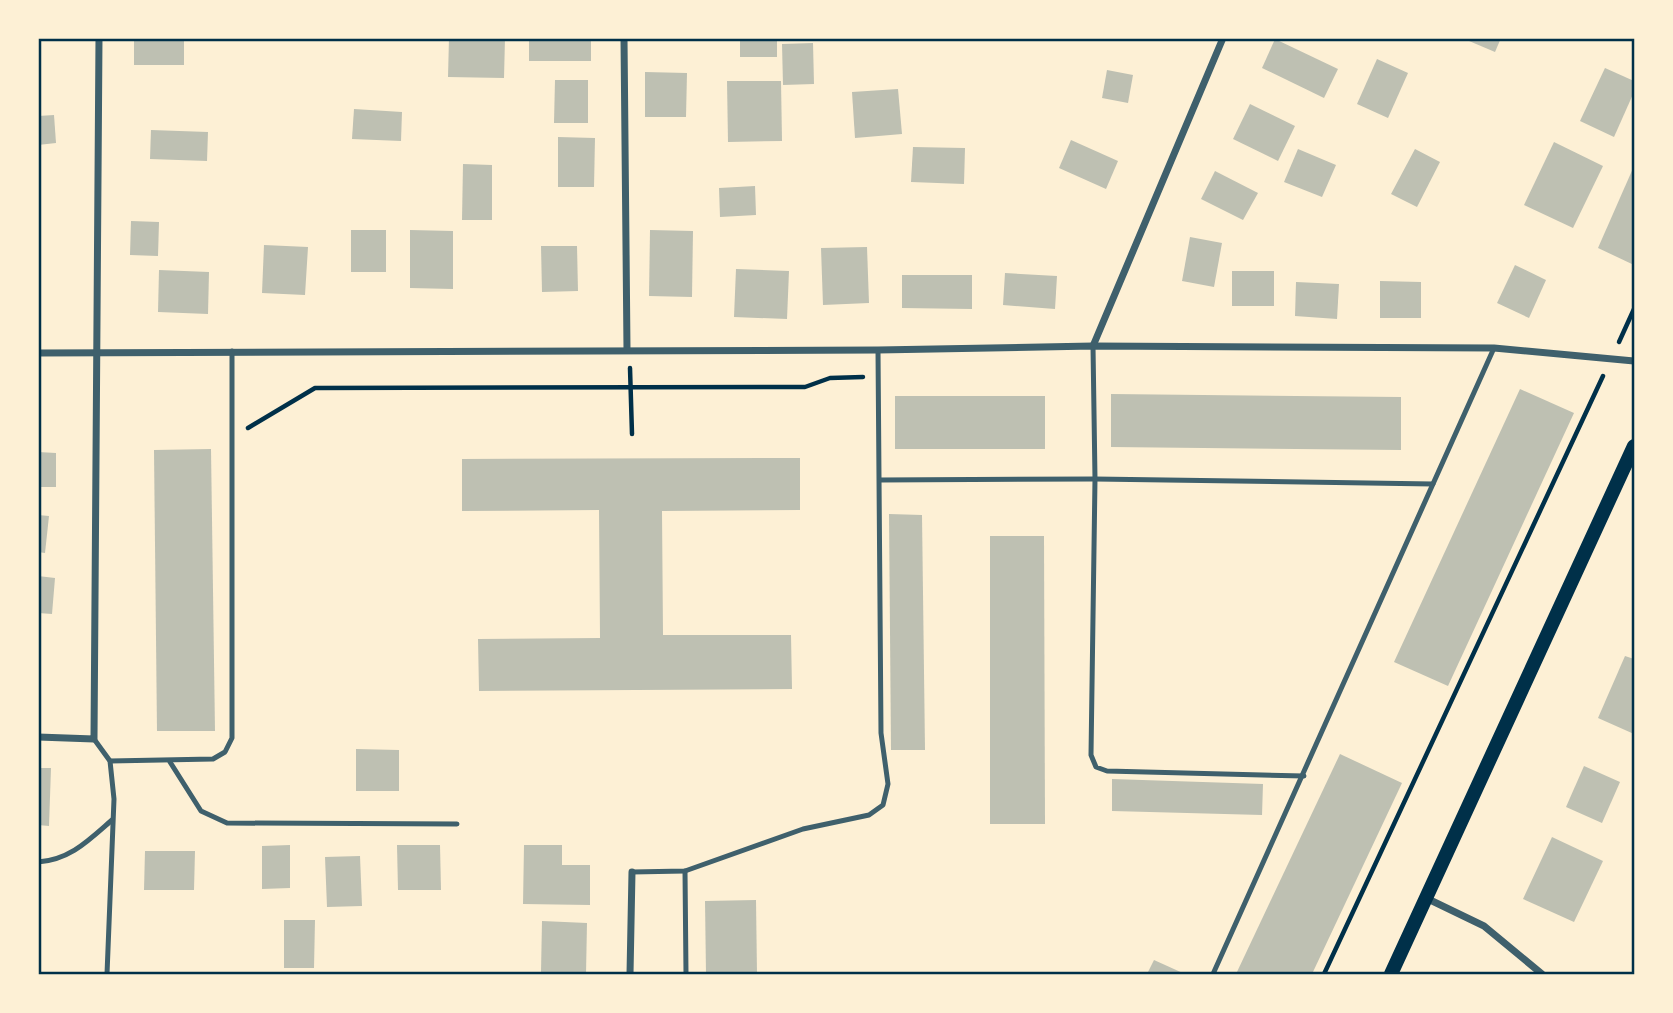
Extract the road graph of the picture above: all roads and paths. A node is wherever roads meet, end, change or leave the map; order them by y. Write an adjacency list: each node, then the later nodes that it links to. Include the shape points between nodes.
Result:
1 (99, 38): 11 (street)
2 (624, 38): 7 (street)
3 (1223, 38): 5 (street)
4 (1634, 309): 12 (path)
5 (1093, 346): 6 (street); 8 (street); 20 (lane)
6 (1494, 348): 12 (street); 22 (lane)
7 (627, 349): 8 (street); 9 (street)
8 (878, 350): 15 (lane)
9 (232, 351): 11 (street); 18 (lane)
10 (38, 353): 11 (street)
11 (98, 354): 24 (street)
12 (1611, 359): 13 (street); 38 (path)
13 (1634, 361)
14 (641, 368): 16 (path, via 630,368)
15 (878, 377): 16 (path, via 830,378 805,387); 21 (lane)
16 (631, 387): 17 (path); 18 (path, via 315,388)
17 (632, 434)
18 (232, 437): 26 (lane, via 232,738 225,752 213,760)
19 (1634, 446): 33 (main road)
20 (1095, 479): 21 (lane); 22 (lane); 27 (lane, via 1091,755 1096,767 1107,771)
21 (880, 480): 31 (lane, via 881,733 888,784 883,805 869,814 803,829)
22 (1433, 484): 27 (lane)
23 (38, 737): 24 (street)
24 (94, 739): 25 (lane)
25 (110, 761): 26 (lane); 28 (lane)
26 (170, 762): 29 (lane, via 201,811 227,823)
27 (1304, 775): 37 (lane)
28 (112, 820): 30 (lane, via 76,851); 34 (lane)
29 (457, 824)
30 (38, 862)
31 (685, 871): 32 (lane); 36 (lane)
32 (632, 872): 35 (street)
33 (1426, 898): 39 (main road); 40 (street, via 1485,926)
34 (107, 975)
35 (630, 975)
36 (686, 975)
37 (1213, 975)
38 (1324, 975)
39 (1391, 975)
40 (1542, 975)

